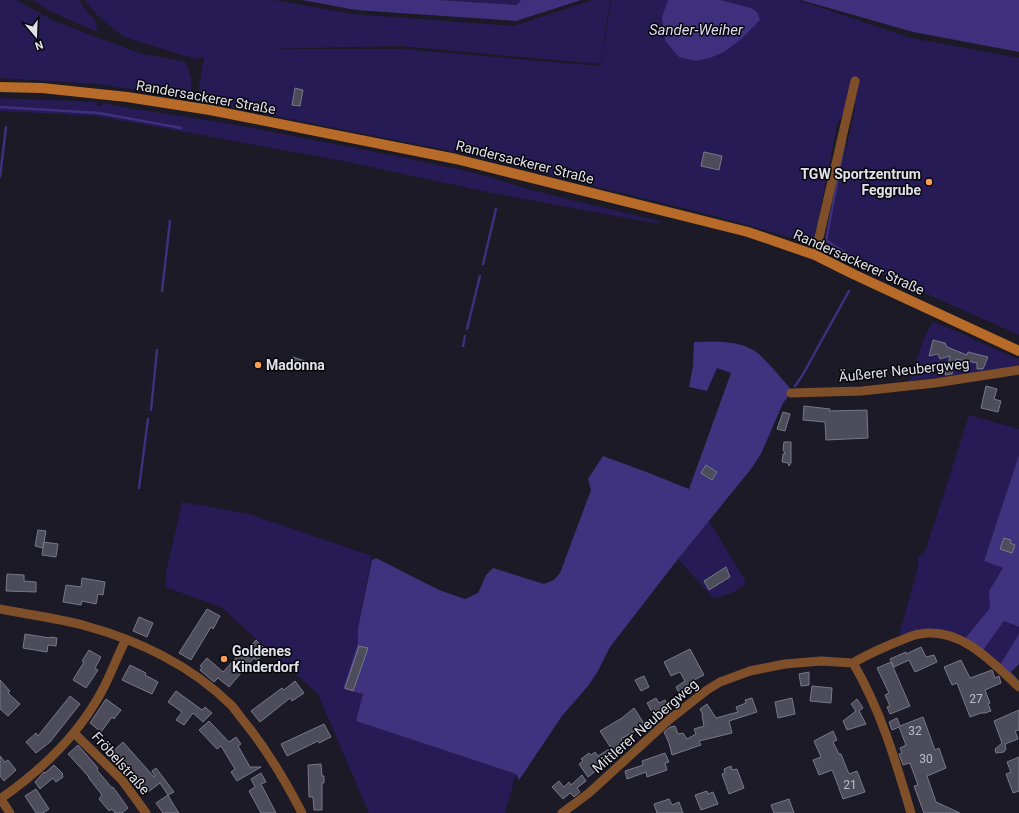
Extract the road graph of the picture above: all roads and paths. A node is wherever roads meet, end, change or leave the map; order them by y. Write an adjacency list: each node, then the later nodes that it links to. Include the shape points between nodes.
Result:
1 (855, 81): 3 (street)
2 (0, 87): 3 (main road, Randersackerer Straße, via 42,88 127,97 456,159 748,232)
3 (815, 255): 4 (main road, Randersackerer Straße)
4 (1019, 351)
5 (1019, 370): 6 (street, Äußerer Neubergweg, via 869,390)
6 (791, 393)
7 (0, 609): 8 (street)
8 (14, 612): 9 (street); 10 (street, via 57,618)
9 (0, 615)
10 (126, 639): 13 (street, via 104,687); 17 (street, via 188,671 232,706 252,730 280,772)
11 (853, 662): 12 (street, via 915,635 940,634 952,636 981,653); 18 (street, Mittlerer Neubergweg, via 785,664 750,671 720,682 670,719 589,793); 19 (street, via 886,734)
12 (1019, 687)
13 (74, 733): 14 (street, via 41,766); 16 (street, Fröbelstraße, via 122,780)
14 (0, 799): 15 (street)
15 (10, 813)
16 (146, 813)
17 (302, 813)
18 (562, 813)
19 (911, 813)

